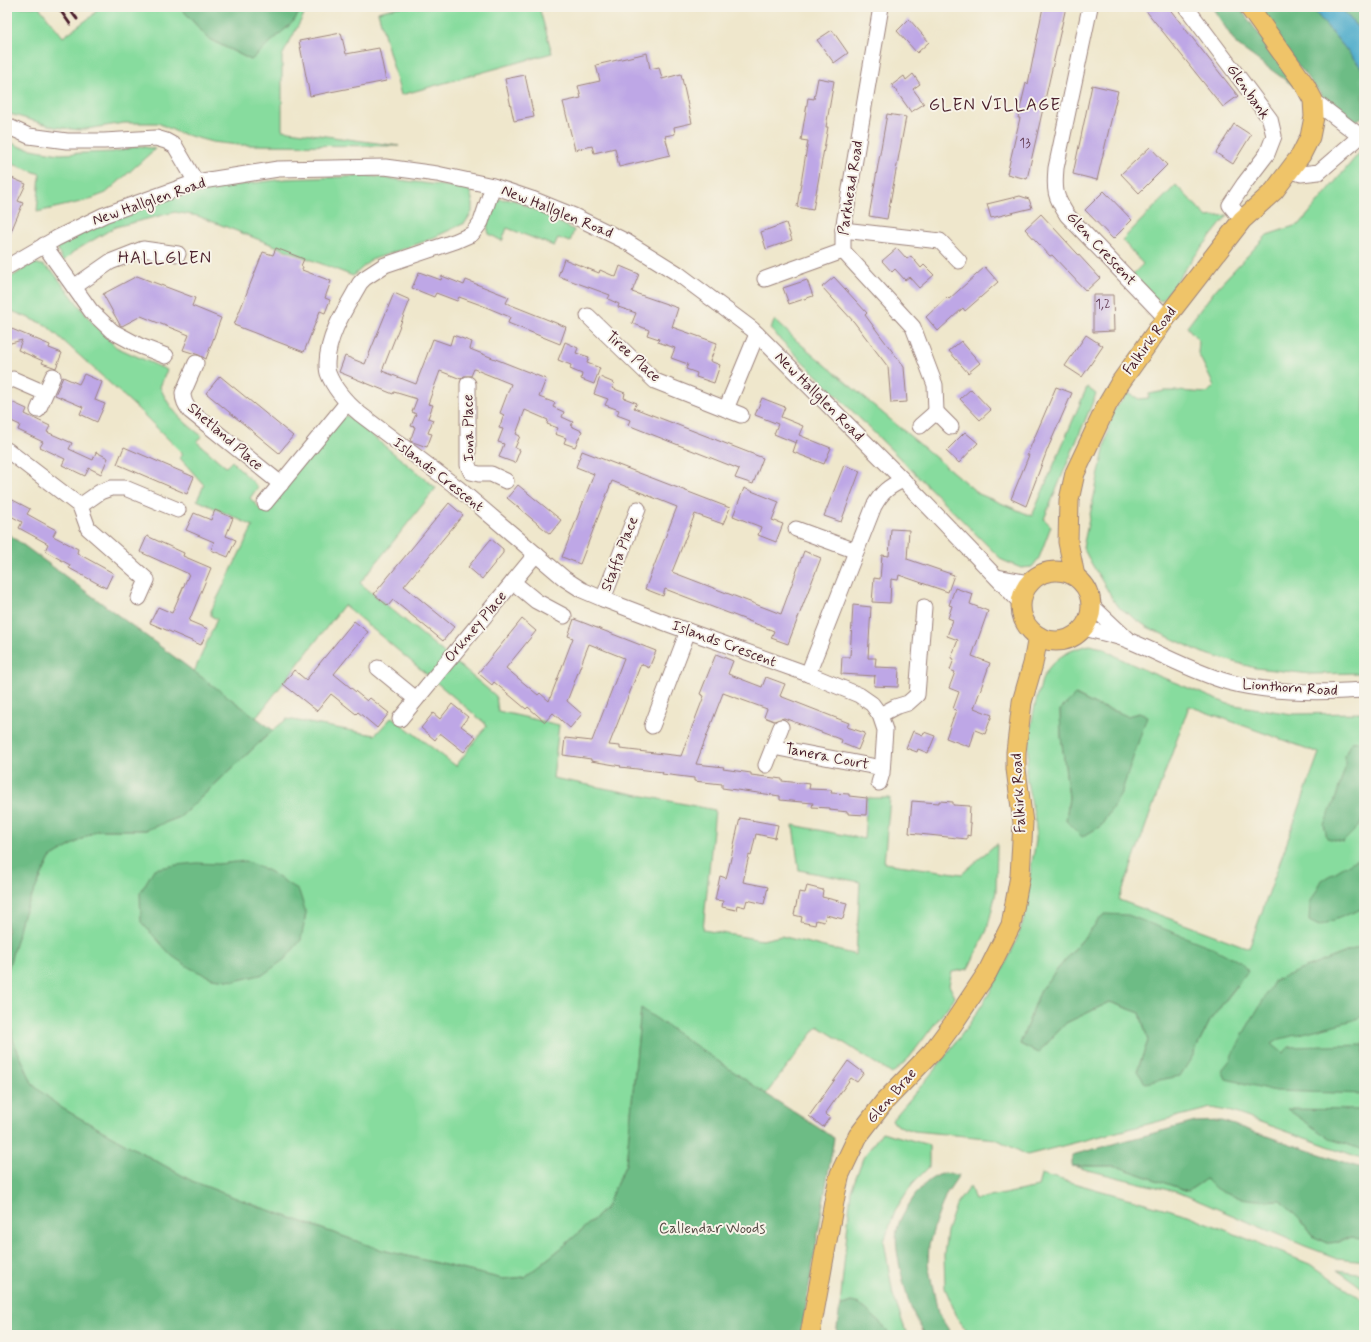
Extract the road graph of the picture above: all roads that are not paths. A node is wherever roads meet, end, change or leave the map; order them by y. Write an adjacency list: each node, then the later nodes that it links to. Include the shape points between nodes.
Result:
1 (882, 7): 12 (street, Parkhead Road)
2 (1090, 7): 21 (street, Glen Crescent, via 1054,187 1067,215)
3 (1186, 7): 11 (street, Glenbank, via 1270,119 1274,136 1267,154 1230,205)
4 (1249, 7): 5 (main road)
5 (1313, 100): 7 (street); 8 (main road, Falkirk Road, via 1314,117 1310,137)
6 (7, 126): 9 (street, via 29,136 67,141 156,138 175,146)
7 (1362, 134): 8 (street, via 1319,172 1301,174)
8 (1290, 170): 11 (main road, Falkirk Road, via 1274,191)
9 (196, 182): 10 (street, New Hallglen Road, via 278,169 385,167 437,174); 13 (street, New Hallglen Road, via 104,216)
10 (493, 186): 22 (street, New Hallglen Road, via 574,216 627,242 677,272); 29 (street, Islands Crescent, via 481,222 472,234 385,265 360,283 333,333 328,353 327,372)
11 (1242, 220): 21 (main road, Falkirk Road)
12 (843, 230): 14 (street, Parkhead Road); 16 (street, via 940,241)
13 (44, 245): 17 (street, New Hallglen Road); 19 (street)
14 (843, 251): 18 (street); 32 (street, Parkhead Road, via 913,327 935,385)
15 (178, 254): 19 (street, via 143,249 110,262)
16 (959, 261)
17 (7, 267)
18 (765, 279)
19 (74, 287): 23 (street, via 92,311 112,331)
20 (588, 316): 30 (street, Tiree Place, via 655,381)
21 (1166, 318): 47 (main road, Falkirk Road, via 1107,405 1075,473 1069,500)
22 (757, 334): 30 (street); 38 (street, New Hallglen Road)
23 (166, 356)
24 (196, 362): 40 (street, Shetland Place, via 183,393 185,404 190,411)
25 (52, 376): 28 (street)
26 (7, 382): 28 (street, via 14,379)
27 (468, 384): 37 (street, Iona Place, via 468,464)
28 (46, 393): 31 (street)
29 (347, 403): 40 (street); 41 (street, Islands Crescent)
30 (726, 409): 33 (street, Tiree Place)
31 (38, 410)
32 (936, 412): 34 (street); 35 (street)
33 (741, 415)
34 (920, 426)
35 (951, 427)
36 (7, 450): 43 (street)
37 (471, 472): 39 (street, Iona Place, via 491,474); 41 (street, Iona Place)
38 (903, 480): 48 (street, via 889,487 880,496); 52 (street, New Hallglen Road)
39 (506, 481)
40 (281, 484): 42 (street)
41 (458, 488): 49 (street, Islands Crescent)
42 (265, 503)
43 (80, 506): 45 (street, via 100,492 124,488); 55 (street, via 88,528 147,580)
44 (638, 509): 56 (street, Staffa Place)
45 (178, 510)
46 (796, 529): 48 (street)
47 (1068, 542): 50 (main road, Falkirk Road); 51 (main road, Falkirk Road)
48 (856, 551): 66 (street)
49 (536, 554): 53 (street, Orkney Place); 56 (street, Islands Crescent, via 565,579)
50 (1056, 571): 51 (main road); 54 (main road, via 1041,574)
51 (1075, 576): 58 (main road, via 1087,589)
52 (997, 577): 54 (street); 57 (street, New Hallglen Road)
53 (513, 582): 60 (street, via 536,601); 68 (street, Orkney Place)
54 (1029, 583): 57 (main road)
55 (139, 598)
56 (603, 599): 62 (street, Islands Crescent)
57 (1021, 604): 63 (main road, via 1025,622 1031,630)
58 (1092, 606): 61 (main road); 64 (street, Lionthorn Road)
59 (924, 607): 69 (street, via 917,695 908,703)
60 (564, 616)
61 (1084, 628): 63 (main road, via 1061,641); 64 (street, Lionthorn Road)
62 (688, 632): 66 (street, Islands Crescent); 71 (street)
63 (1045, 638): 77 (main road, Falkirk Road, via 1033,664 1022,702 1016,752 1023,823)
64 (1129, 641): 67 (street, Lionthorn Road, via 1194,671 1229,682 1260,688 1332,692)
65 (378, 668): 68 (street)
66 (808, 674): 69 (street, Islands Crescent, via 859,695 872,704)
67 (1364, 690)
68 (416, 699): 70 (street, Orkney Place)
69 (880, 714): 75 (street, via 885,730)
70 (400, 719)
71 (652, 726)
72 (781, 727): 73 (street, Tanera Court)
73 (773, 747): 74 (street, Tanera Court); 75 (street, Tanera Court)
74 (766, 765)
75 (882, 768): 76 (street)
76 (879, 783)
77 (1020, 876): 78 (main road, Glen Brae, via 1012,925 981,983 933,1051 884,1101 858,1136 850,1152 836,1191)
78 (810, 1335)

